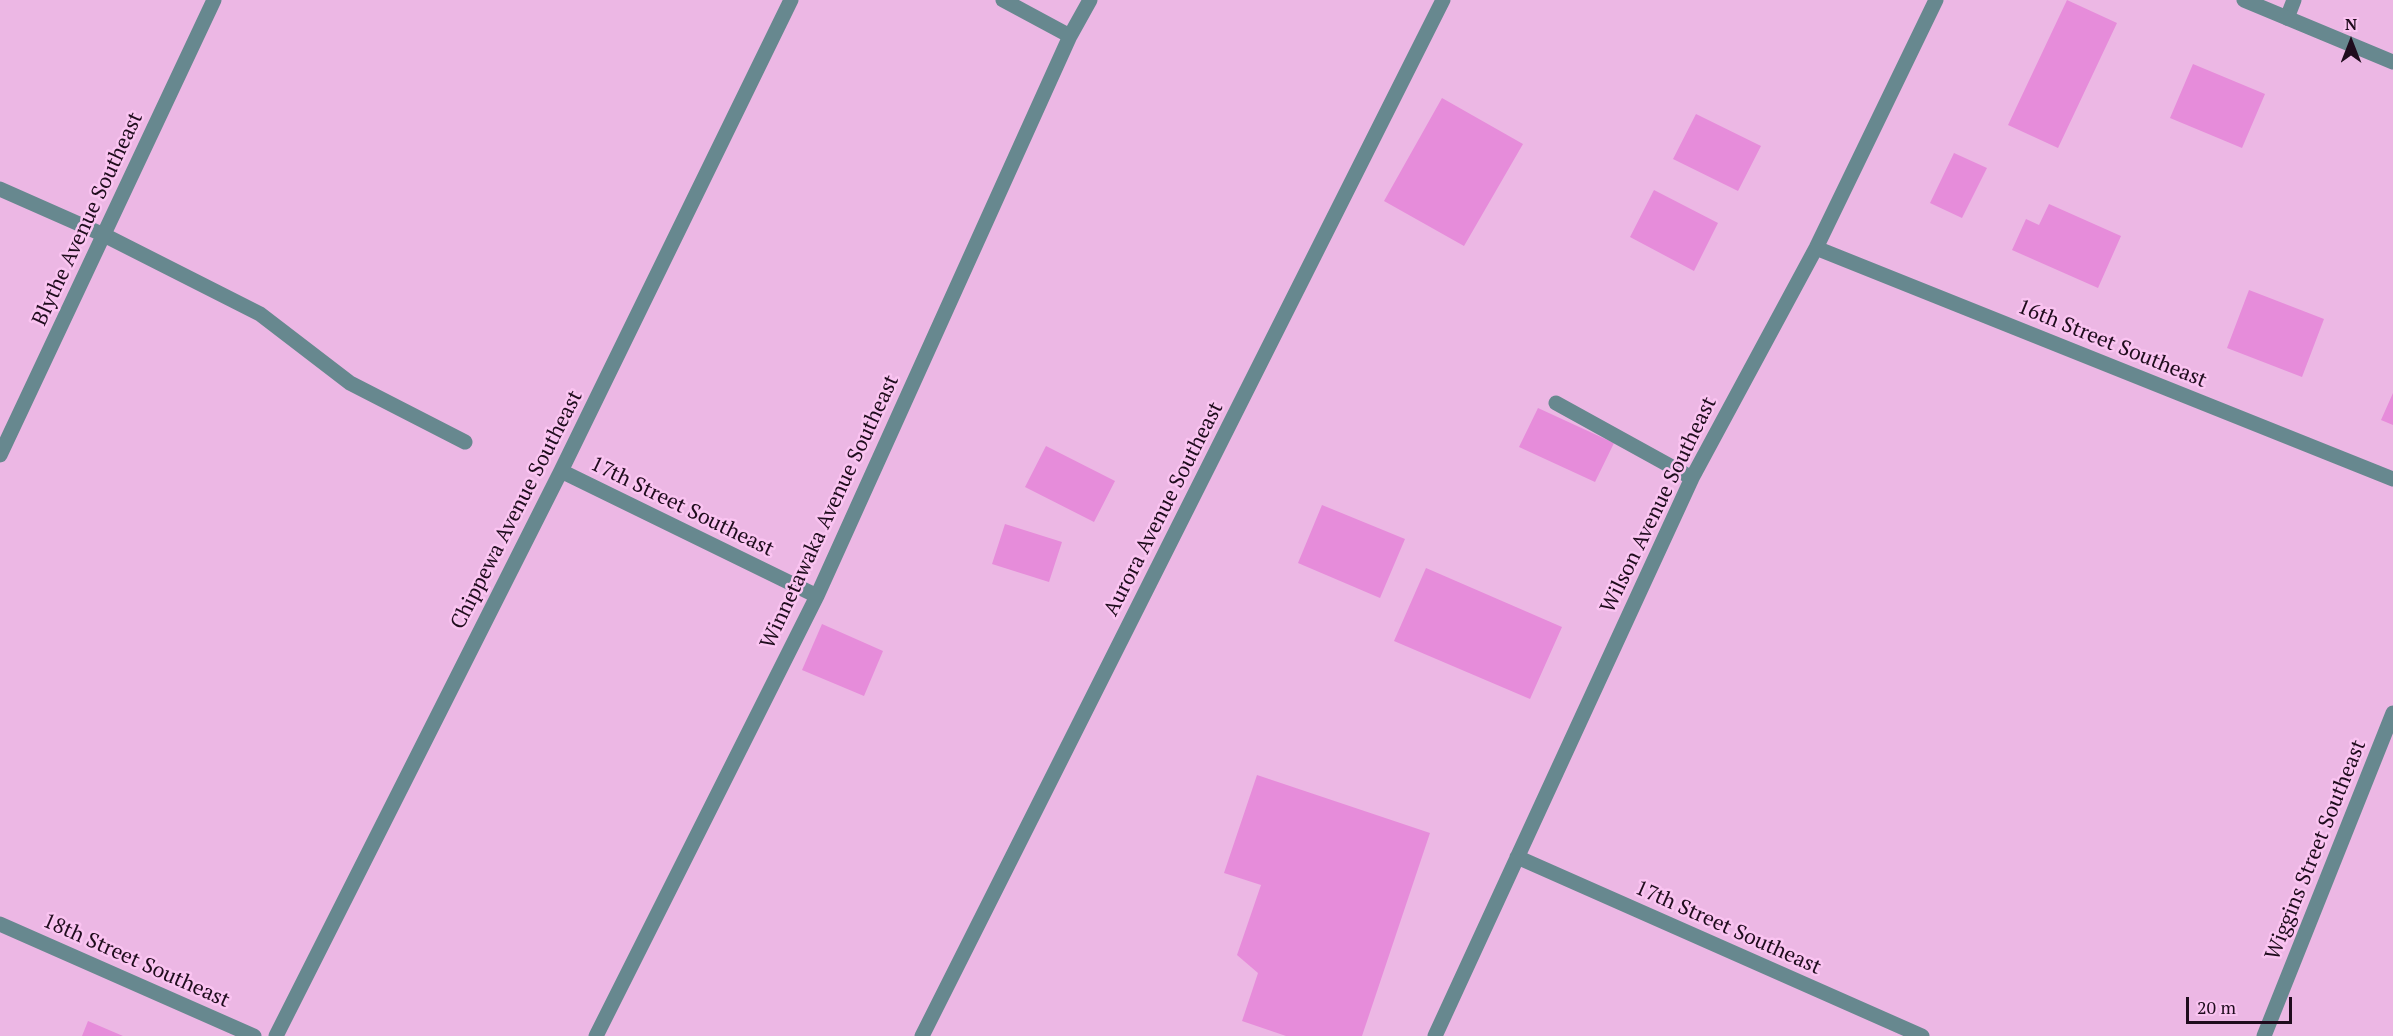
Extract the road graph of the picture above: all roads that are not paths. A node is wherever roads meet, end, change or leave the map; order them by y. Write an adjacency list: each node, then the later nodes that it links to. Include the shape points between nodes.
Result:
1 (214, 0): 13 (street, Blythe Avenue Southeast)
2 (791, 0): 18 (street, Chippewa Avenue Southeast)
3 (1003, 0): 10 (street)
4 (1090, 0): 10 (street, Winnetawaka Avenue Southeast)
5 (1443, 0): 28 (street, Aurora Avenue Southeast)
6 (1936, 0): 14 (street, Wilson Avenue Southeast)
7 (2244, 0): 9 (street)
8 (2294, 0): 9 (street)
9 (2287, 18): 11 (street)
10 (1070, 36): 21 (street, Winnetawaka Avenue Southeast)
11 (2393, 62)
12 (0, 189): 13 (street)
13 (104, 235): 16 (street, via 260,314 350,383); 17 (street, Blythe Avenue Southeast)
14 (1816, 248): 19 (street, Wilson Avenue Southeast); 20 (street, 16th Street Southeast)
15 (1557, 404): 19 (street)
16 (465, 442)
17 (0, 455)
18 (561, 471): 21 (street, 17th Street Southeast); 26 (street, Chippewa Avenue Southeast)
19 (1692, 478): 23 (street, Wilson Avenue Southeast)
20 (2393, 479)
21 (817, 597): 27 (street, Winnetawaka Avenue Southeast)
22 (2393, 713): 31 (street, Wiggins Street Southeast)
23 (1517, 857): 29 (street, Wilson Avenue Southeast); 30 (street, 17th Street Southeast)
24 (0, 924): 25 (street, 18th Street Southeast)
25 (254, 1036)
26 (276, 1036)
27 (596, 1036)
28 (922, 1036)
29 (1435, 1036)
30 (1922, 1036)
31 (2264, 1036)

